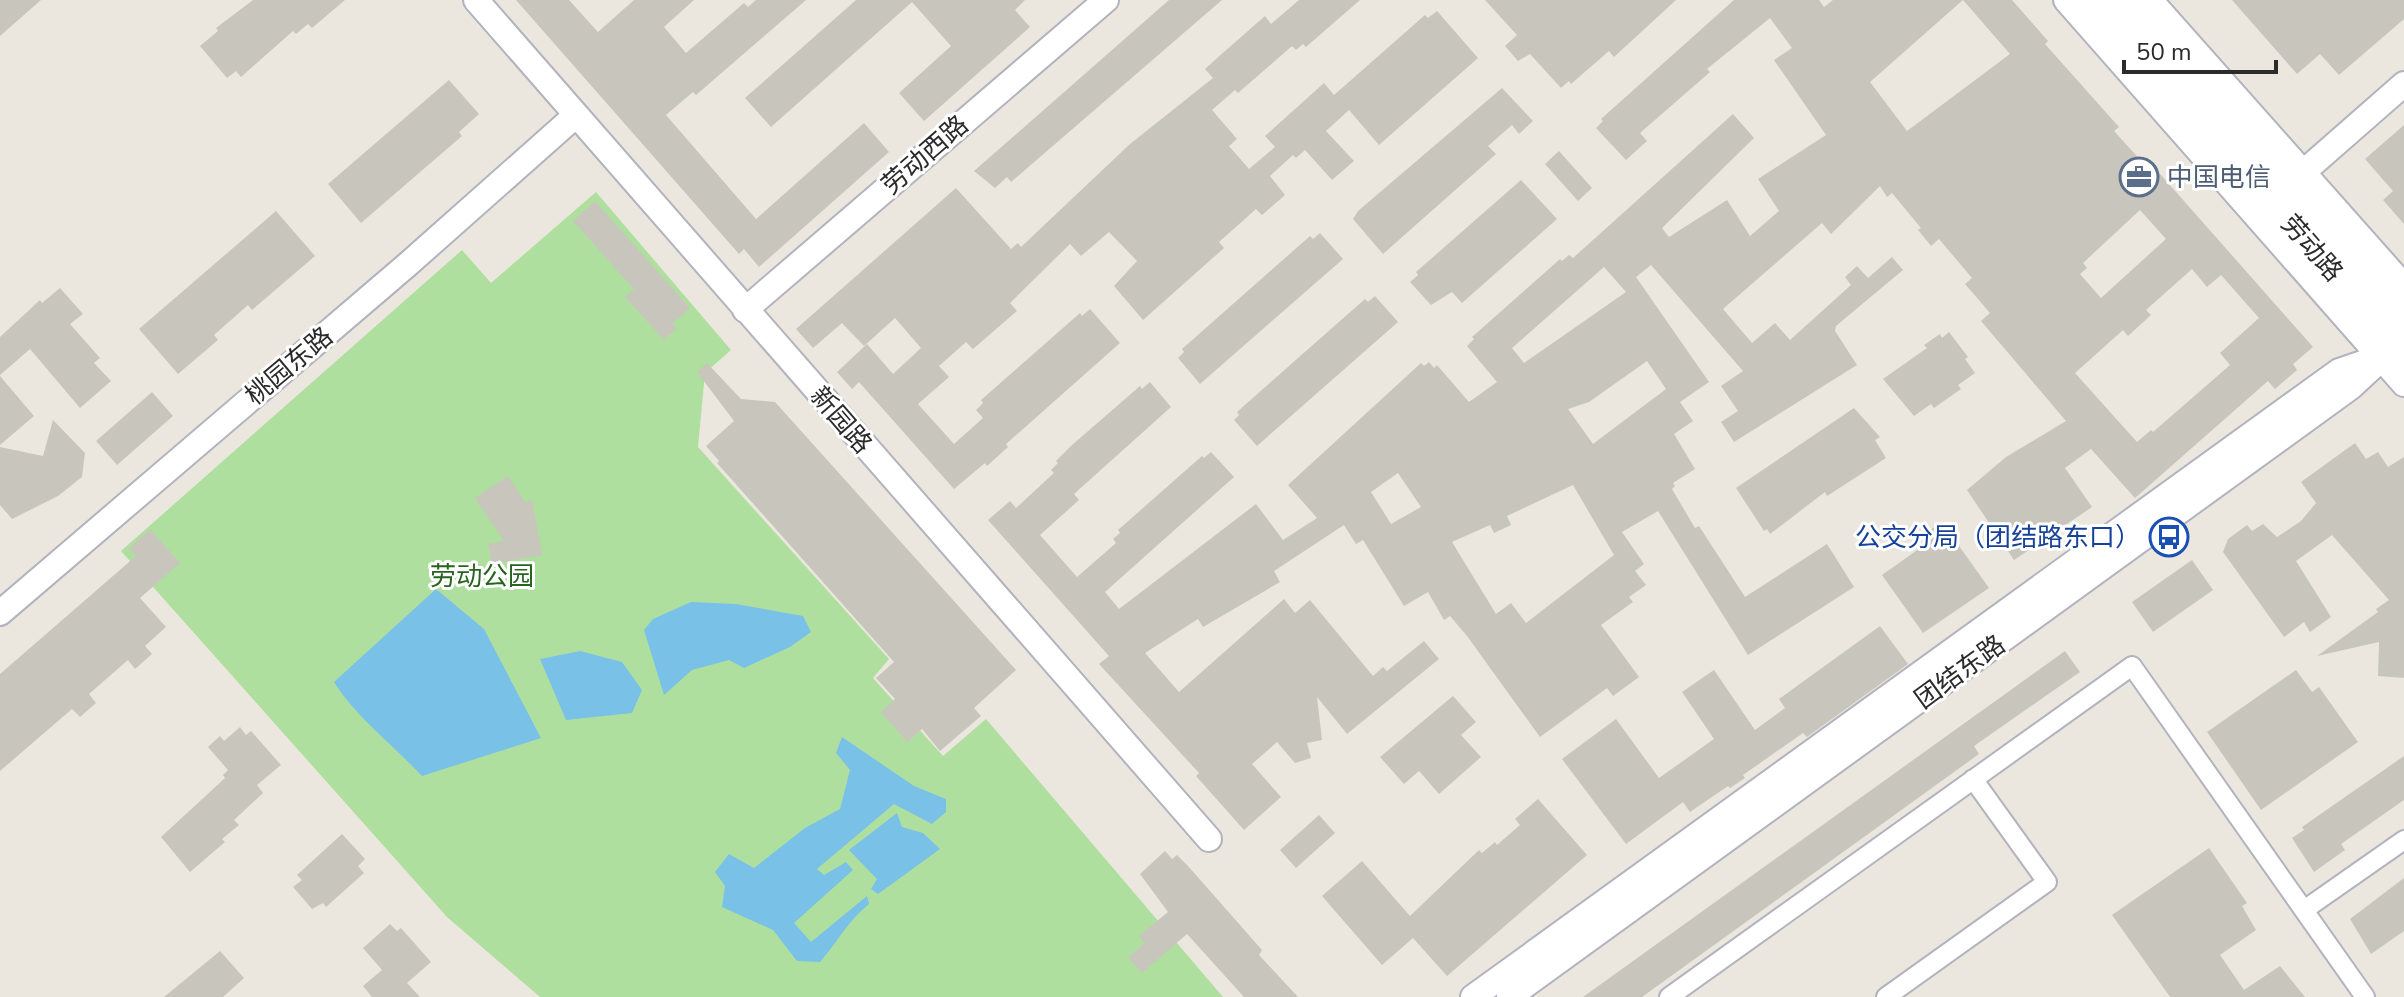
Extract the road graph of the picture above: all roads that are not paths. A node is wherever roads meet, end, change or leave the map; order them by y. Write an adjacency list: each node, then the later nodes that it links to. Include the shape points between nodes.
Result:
1 (476, 0): 8 (street, 新园路)
2 (1106, 0): 11 (street, 劳动西路)
3 (2066, 0): 9 (street)
4 (2093, 0): 9 (main road, 劳动路)
5 (2123, 0): 9 (main road, 劳动路)
6 (2150, 0): 9 (street)
7 (2404, 84): 9 (street)
8 (575, 116): 11 (street, 新园路); 15 (street, 桃园东路)
9 (2279, 194): 10 (street); 12 (main road, 劳动路); 13 (main road, 劳动路)
10 (2404, 286)
11 (745, 310): 17 (street, 新园路)
12 (2404, 318)
13 (2396, 348): 14 (street); 20 (street, via 2339,371); 21 (street, 团结东路, via 2351,387)
14 (2404, 384)
15 (0, 613)
16 (1973, 779): 19 (street, via 2132,666); 22 (street); 23 (street, via 2047,882)
17 (1209, 839)
18 (2404, 840): 19 (street)
19 (2304, 910): 24 (street)
20 (1473, 997)
21 (1509, 997)
22 (1669, 997)
23 (1886, 997)
24 (2365, 997)

